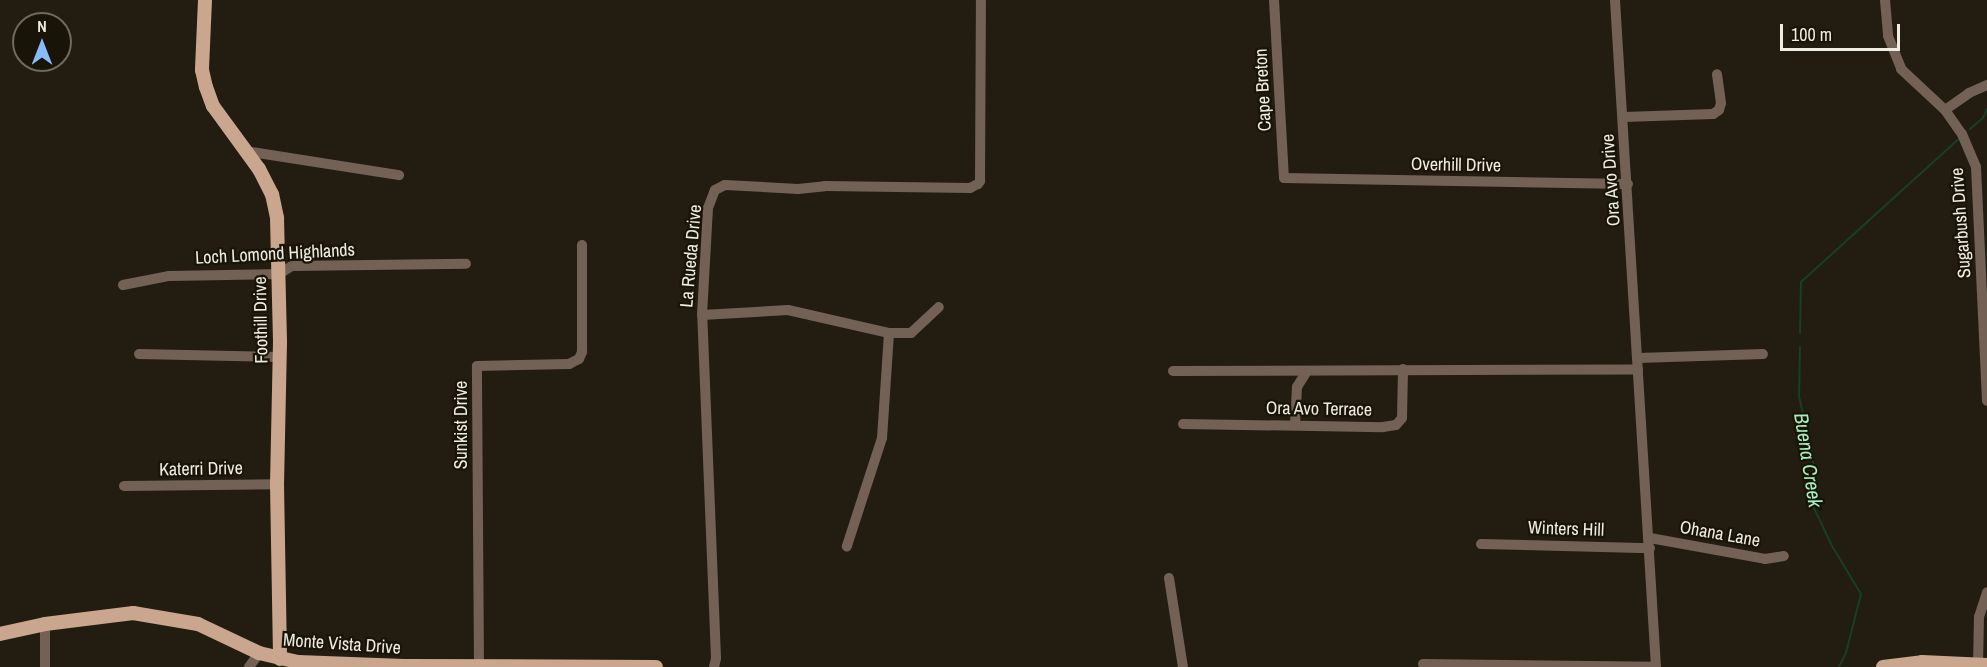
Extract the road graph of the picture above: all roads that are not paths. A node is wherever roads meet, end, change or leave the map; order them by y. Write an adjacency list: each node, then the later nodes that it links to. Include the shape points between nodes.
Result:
1 (205, 0): 10 (main road, Foothill Drive, via 202,70 206,87 213,106)
2 (981, 0): 19 (street, La Rueda Drive, via 978,184 970,188 719,186 708,208)
3 (1274, 0): 12 (street, Cape Breton)
4 (1615, 0): 9 (street, Ora Avo Drive)
5 (1885, 0): 8 (street, Sugarbush Drive, via 1888,36 1901,69)
6 (1717, 74): 9 (street, via 1720,103 1713,114)
7 (1987, 85): 8 (street)
8 (1945, 111): 28 (street, Sugarbush Drive, via 1962,134 1976,167)
9 (1624, 117): 13 (street, Ora Avo Drive)
10 (245, 151): 11 (street); 16 (main road, Foothill Drive, via 272,194)
11 (399, 175)
12 (1284, 178): 13 (street, Overhill Drive)
13 (1628, 184): 24 (street, Ora Avo Drive)
14 (582, 245): 45 (street, Sunkist Drive, via 579,359 569,364 477,366)
15 (466, 264): 16 (street, Loch Lomond Highlands, via 292,266)
16 (279, 273): 17 (street, Loch Lomond Highlands, via 169,276); 23 (main road, Foothill Drive)
17 (123, 285)
18 (939, 307): 20 (street, via 911,333)
19 (702, 315): 20 (street, via 788,310); 51 (street, La Rueda Drive)
20 (889, 333): 35 (street, via 882,438)
21 (139, 354): 23 (street)
22 (1762, 354): 24 (street, Ora Avo Terrace)
23 (280, 357): 31 (main road, Foothill Drive)
24 (1638, 363): 25 (street, Ora Avo Terrace); 33 (street, Ora Avo Drive)
25 (1403, 369): 26 (street, Ora Avo Terrace); 30 (street, Ora Avo Terrace, via 1402,418 1396,425)
26 (1307, 370): 27 (street, Ora Avo Terrace); 30 (street, via 1298,387)
27 (1173, 371)
28 (1987, 400)
29 (1183, 424): 30 (street, Ora Avo Terrace)
30 (1295, 425)
31 (277, 484): 32 (street, Katerri Drive); 42 (main road, Foothill Drive)
32 (124, 486)
33 (1650, 543): 34 (street, Winters Hill); 36 (street, Ohana Lane, via 1765,559); 53 (street, Ora Avo Drive)
34 (1481, 544)
35 (847, 546)
36 (1784, 556)
37 (1168, 578): 52 (street)
38 (1987, 592): 44 (street, via 1979,617)
39 (45, 624): 40 (main road, Monte Vista Drive); 41 (main road, Monte Vista Drive, via 112,614 156,615 198,624); 46 (street)
40 (0, 634)
41 (259, 653): 42 (main road, Monte Vista Drive); 47 (street)
42 (280, 659): 48 (main road, Monte Vista Drive)
43 (1423, 664): 53 (street)
44 (1981, 665): 54 (main road, via 1922,662)
45 (479, 666): 48 (main road, Monte Vista Drive); 49 (main road, Monte Vista Drive)
46 (45, 667)
47 (249, 667)
48 (404, 667)
49 (572, 667): 50 (main road, Monte Vista Drive)
50 (656, 667)
51 (714, 667)
52 (1183, 667)
53 (1656, 667)
54 (1883, 667)

